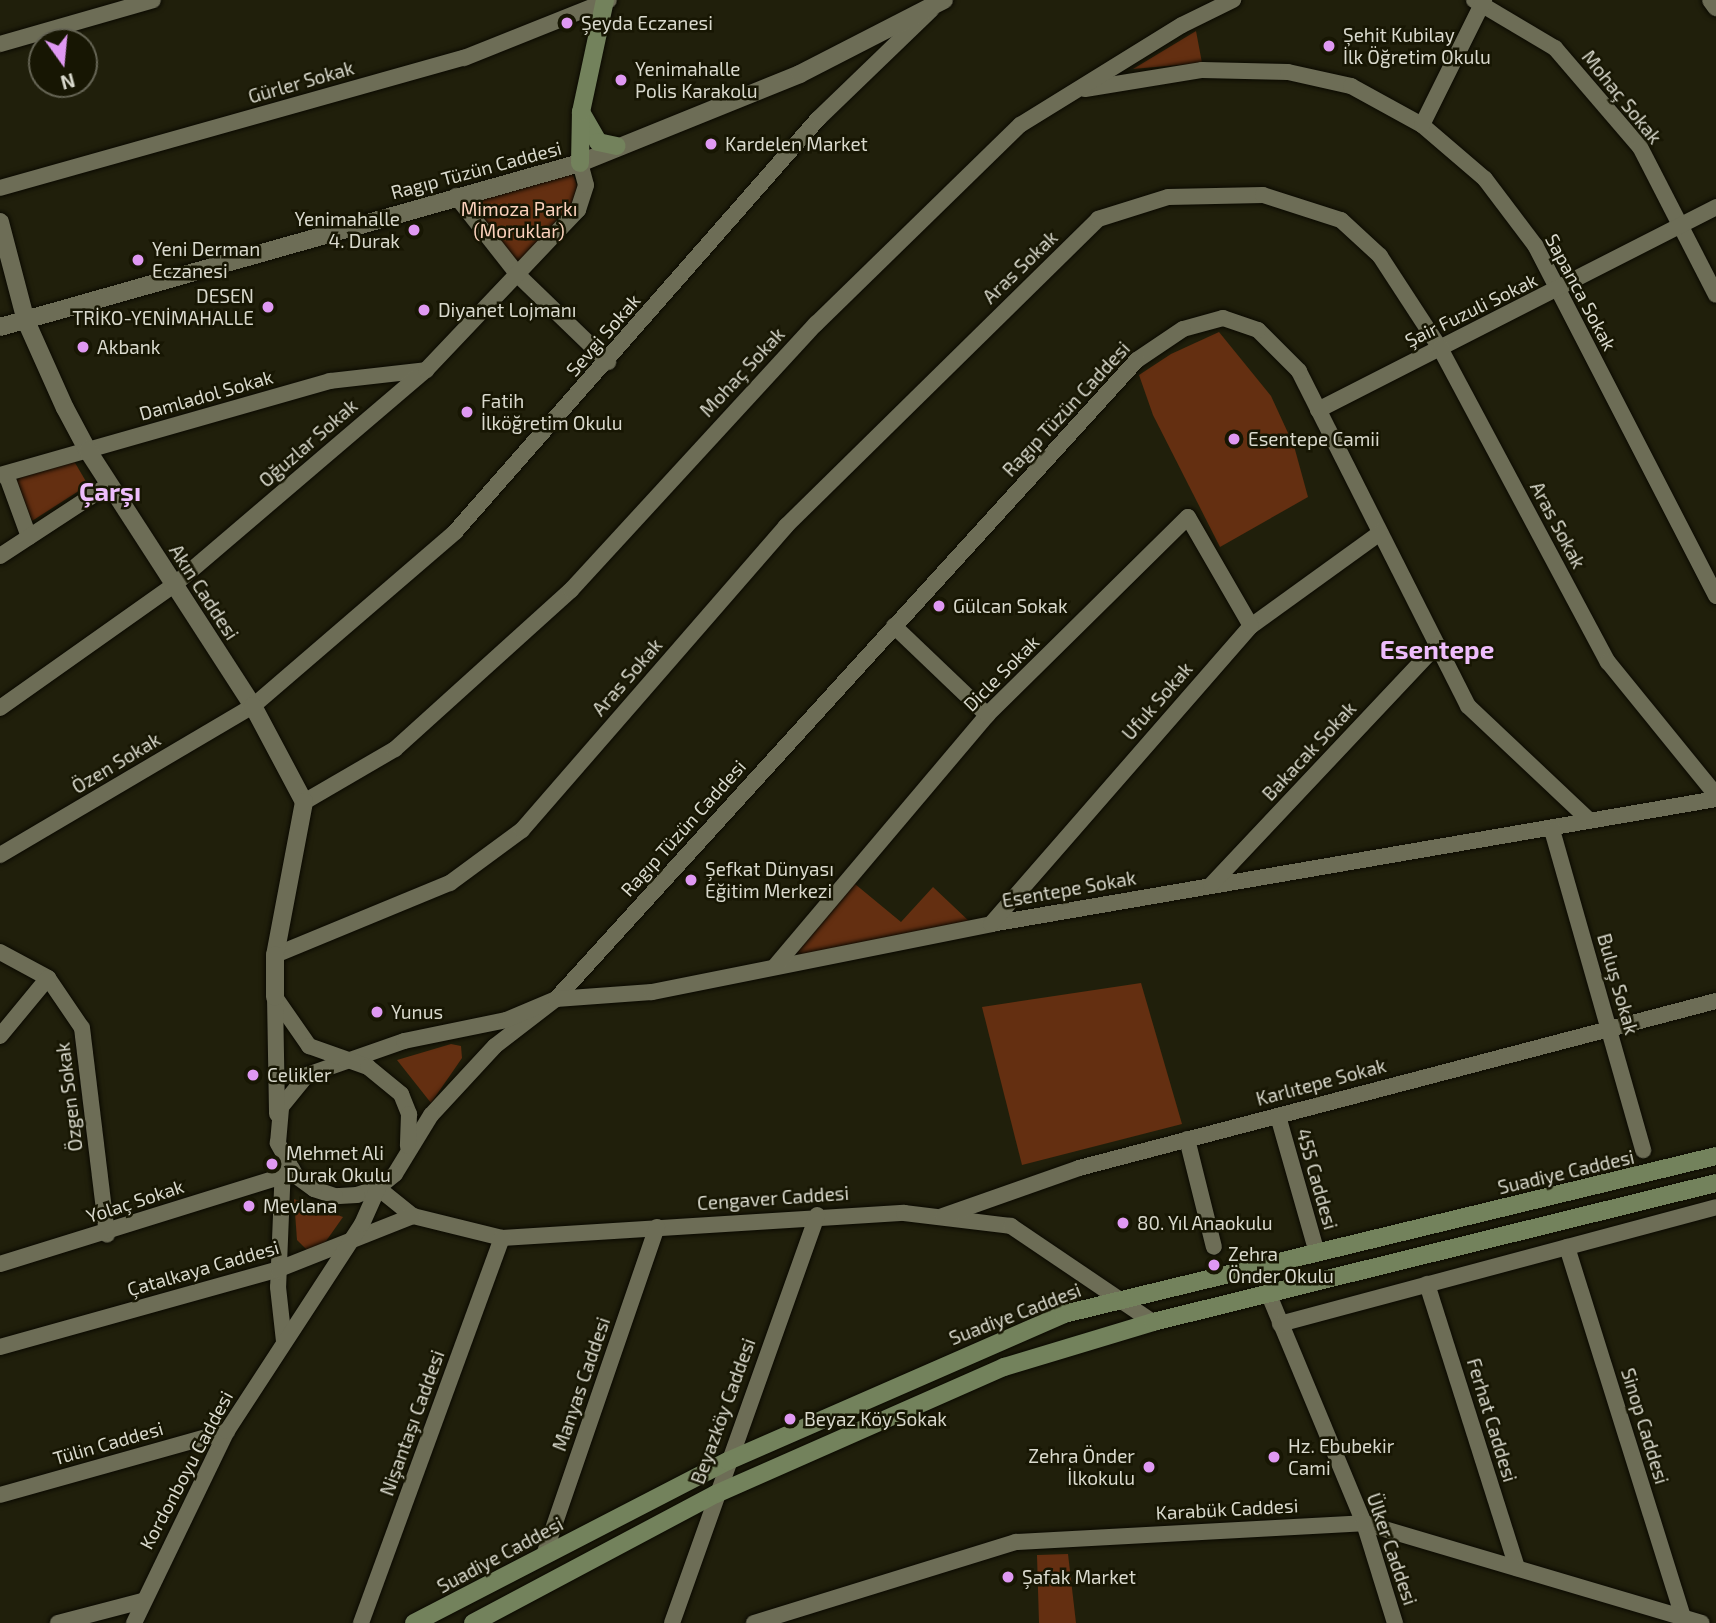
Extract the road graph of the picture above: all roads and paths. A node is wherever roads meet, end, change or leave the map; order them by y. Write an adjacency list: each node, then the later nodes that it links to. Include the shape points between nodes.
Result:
1 (153, 0): 8 (street)
2 (1233, 0): 9 (street, Mohaç Sokak, via 1182,25)
3 (1711, 0): 7 (street)
4 (606, 1): 10 (main road); 14 (street, Gürler Sokak, via 464,58)
5 (1480, 1): 11 (street); 18 (street, Mohaç Sokak, via 1555,48 1640,147)
6 (941, 2): 12 (street, Ragıp Tüzün Caddesi, via 800,74); 25 (street, Sevgi Sokak, via 818,119)
7 (1716, 7)
8 (0, 44)
9 (1079, 90): 11 (street, Sapanca Sokak, via 1202,70 1288,72 1351,86); 43 (street, Mohaç Sokak, via 1020,125 983,159 816,324 571,590 472,681 394,748)
10 (581, 112): 12 (main road, via 598,142); 13 (main road)
11 (1422, 125): 20 (street, Sapanca Sokak, via 1485,179 1535,245)
12 (617, 146): 13 (street, Ragıp Tüzün Caddesi)
13 (580, 163): 15 (street, Ragıp Tüzün Caddesi); 19 (street, Oğuzlar Sokak, via 586,185 578,210)
14 (0, 188)
15 (456, 196): 19 (street); 22 (street, Ragıp Tüzün Caddesi)
16 (1716, 207): 18 (street, Şair Fuzuli Sokak)
17 (0, 222): 22 (street, Akın Caddesi)
18 (1681, 226): 20 (street, Şair Fuzuli Sokak); 21 (street, Mohaç Sokak)
19 (519, 276): 25 (street); 26 (street, Oğuzlar Sokak)
20 (1558, 291): 24 (street, Şair Fuzuli Sokak); 35 (street, Sapanca Sokak)
21 (1716, 295)
22 (26, 321): 23 (street, Ragıp Tüzün Caddesi); 28 (street, Akın Caddesi)
23 (0, 327)
24 (1440, 348): 27 (street, Şair Fuzuli Sokak); 42 (street, Aras Sokak, via 1608,662); 50 (street, Aras Sokak, via 1380,256 1341,220 1263,195 1168,197 1098,219 786,526 522,831 450,883)
25 (608, 362): 39 (street, Sevgi Sokak, via 455,532)
26 (426, 370): 28 (street, Damladol Sokak, via 330,381); 34 (street, Oğuzlar Sokak)
27 (1318, 410): 31 (street, Ragıp Tüzün Caddesi); 36 (street, Ragıp Tüzün Caddesi, via 1299,371 1258,330 1223,318 1183,329 1137,360)
28 (88, 451): 29 (street, Damladol Sokak); 30 (street, Akın Caddesi)
29 (3, 475): 32 (street)
30 (110, 484): 32 (street); 34 (street, Akın Caddesi)
31 (1380, 533): 37 (street, Ufuk Sokak); 38 (street, Ragıp Tüzün Caddesi)
32 (29, 537): 33 (street)
33 (0, 556)
34 (174, 585): 39 (street, Akın Caddesi); 40 (street, Oğuzlar Sokak)
35 (1716, 596)
36 (894, 626): 41 (street); 54 (street, Ragıp Tüzün Caddesi)
37 (1251, 626): 41 (street, Dicle Sokak, via 1188,517); 48 (street, Ufuk Sokak)
38 (1437, 646): 44 (street, Ragıp Tüzün Caddesi, via 1468,706); 47 (street, Bakacak Sokak)
39 (253, 706): 43 (street, Akın Caddesi); 46 (street, Özen Sokak)
40 (0, 708)
41 (987, 715): 51 (street, Dicle Sokak)
42 (1716, 797): 44 (street)
43 (304, 802): 50 (street)
44 (1589, 820): 45 (street, Esentepe Sokak)
45 (1552, 830): 47 (street, Esentepe Sokak); 56 (street, Buluş Sokak)
46 (0, 855)
47 (1212, 885): 48 (street, Esentepe Sokak)
48 (991, 924): 51 (street, Esentepe Sokak)
49 (0, 952): 52 (street, Özgen Sokak)
50 (275, 955): 53 (street)
51 (776, 965): 54 (street, Esentepe Sokak, via 652,992)
52 (48, 978): 57 (street); 74 (street, Özgen Sokak, via 82,1028)
53 (275, 997): 58 (street, via 309,1046); 60 (street)
54 (556, 999): 58 (street, Ragıp Tüzün Caddesi, via 506,1020 404,1041); 63 (street, Ragıp Tüzün Caddesi, via 495,1046 431,1115)
55 (1716, 1001): 56 (street, Karlıtepe Sokak)
56 (1609, 1029): 59 (street, Karlıtepe Sokak); 62 (street, Buluş Sokak)
57 (0, 1036)
58 (346, 1063): 60 (street, Ragıp Tüzün Caddesi, via 326,1066 299,1082 281,1107); 63 (street, via 377,1073 401,1094 411,1135)
59 (1278, 1116): 61 (street, Karlıtepe Sokak); 79 (street, 455 Caddesi)
60 (277, 1128): 65 (street)
61 (1187, 1139): 72 (street, Karlıtepe Sokak, via 1079,1168); 77 (street)
62 (1643, 1150)
63 (406, 1156): 68 (street, Ragıp Tüzün Caddesi, via 395,1174)
64 (1716, 1156): 79 (main road, Suadiye Caddesi)
65 (283, 1158): 66 (street); 68 (street, via 296,1176 335,1196)
66 (282, 1176): 74 (street, Yolaç Sokak); 81 (street)
67 (1716, 1183): 83 (main road)
68 (378, 1188): 71 (street, Cengaver Caddesi); 76 (street, Kordonboyu Caddesi)
69 (1715, 1212): 78 (street)
70 (817, 1215): 72 (street, Cengaver Caddesi); 73 (street, Cengaver Caddesi); 90 (street, Beyazköy Caddesi)
71 (413, 1216): 75 (street, Cengaver Caddesi); 76 (street, Çatalkaya Caddesi)
72 (941, 1217): 84 (street, Cengaver Caddesi, via 1011,1226)
73 (657, 1227): 75 (street, Cengaver Caddesi); 94 (street, Manyas Caddesi)
74 (107, 1234): 80 (street, Yolaç Sokak)
75 (502, 1238): 100 (street, Nişantaşı Caddesi)
76 (348, 1245): 81 (street, Çatalkaya Caddesi); 87 (street, Kordonboyu Caddesi)
77 (1214, 1247)
78 (1567, 1247): 82 (street); 97 (street, Sinop Caddesi)
79 (1317, 1253): 84 (main road, Suadiye Caddesi)
80 (0, 1264)
81 (279, 1269): 87 (street); 88 (street, Çatalkaya Caddesi)
82 (1427, 1284): 86 (street); 95 (street, Ferhat Caddesi)
83 (1269, 1295): 85 (main road); 86 (street, Ülker Caddesi)
84 (1122, 1297): 85 (street, Cengaver Caddesi); 90 (main road, Suadiye Caddesi, via 1064,1314)
85 (1153, 1322): 91 (main road, via 1004,1367)
86 (1280, 1324): 93 (street, Ülker Caddesi)
87 (284, 1341): 89 (street, Kordonboyu Caddesi)
88 (0, 1347)
89 (227, 1431): 92 (street, Tülin Caddesi); 96 (street, Kordonboyu Caddesi)
90 (728, 1461): 91 (street, Beyazköy Caddesi); 94 (main road, Suadiye Caddesi)
91 (716, 1494): 102 (main road); 103 (street, Beyazköy Caddesi)
92 (0, 1495)
93 (1364, 1523): 95 (street, Karabük Caddesi); 104 (street, Karabük Caddesi, via 1016,1542); 105 (street, Ülker Caddesi)
94 (544, 1555): 101 (main road, Suadiye Caddesi)
95 (1517, 1568): 97 (street, Karabük Caddesi)
96 (142, 1601): 98 (street); 99 (street, Kordonboyu Caddesi)
97 (1683, 1618): 106 (street, Karabük Caddesi)
98 (58, 1623)
99 (134, 1623)
100 (360, 1623)
101 (414, 1623)
102 (472, 1623)
103 (672, 1623)
104 (754, 1623)
105 (1395, 1623)
106 (1701, 1623)

